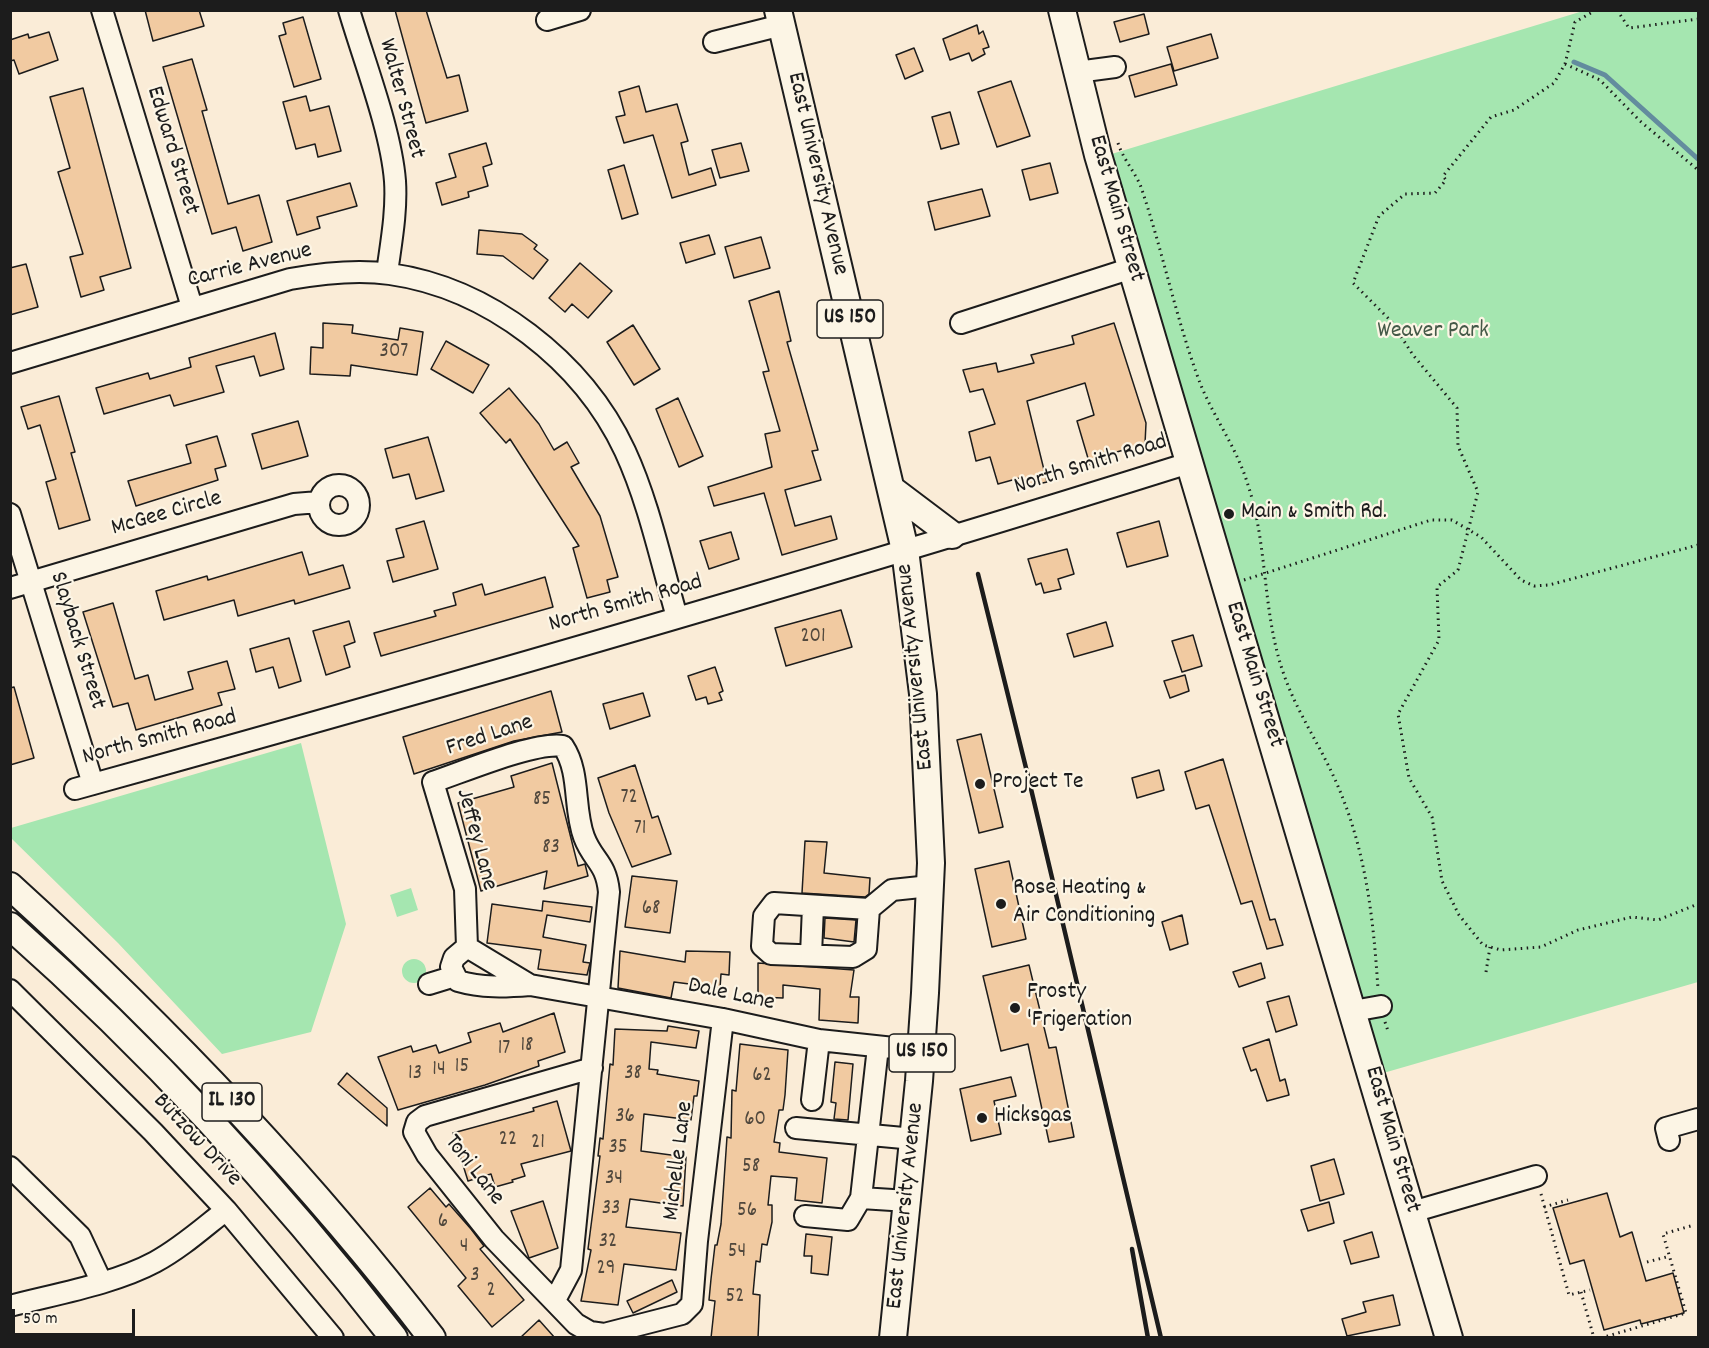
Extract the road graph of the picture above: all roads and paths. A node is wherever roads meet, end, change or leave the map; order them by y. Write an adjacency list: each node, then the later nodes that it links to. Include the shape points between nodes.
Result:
1 (102, 10): 18 (street, Edward Street)
2 (349, 10): 17 (street, Walter Street, via 390,148 395,203)
3 (580, 10): 9 (street)
4 (1062, 10): 13 (main road, East Main Street)
5 (1596, 10): 11 (path, via 1575,22)
6 (1617, 10): 8 (path, via 1629,28)
7 (780, 17): 10 (street); 22 (main road, East University Avenue / US 150)
8 (1698, 19)
9 (547, 20)
10 (714, 42)
11 (1565, 64): 15 (path, via 1600,80 1640,121); 25 (path, via 1554,83 1514,110 1491,117 1443,176 1446,180 1435,194 1405,194 1379,216 1353,283 1391,321 1413,355 1457,408 1458,446 1478,492)
12 (1114, 67): 13 (street)
13 (1077, 72): 16 (main road, East Main Street)
14 (1116, 136): 29 (path, via 1140,186 1201,386 1237,454 1248,484 1259,521)
15 (1698, 170)
16 (1132, 268): 19 (street); 21 (main road, East Main Street)
17 (387, 273): 18 (street, Carrie Avenue, via 308,276); 33 (street, Carrie Avenue, via 435,284 502,316 533,337 589,394 625,451)
18 (192, 307): 20 (street, Carrie Avenue)
19 (961, 323)
20 (10, 363)
21 (1189, 463): 26 (street, North Smith Road); 31 (main road, East Main Street)
22 (891, 489): 26 (main road); 28 (main road, East University Avenue / US 150)
23 (319, 502): 30 (street, McGee Circle, via 294,504)
24 (10, 514): 30 (street, Slayback Street)
25 (1469, 530): 27 (path, via 1481,537 1521,580 1534,586); 29 (path, via 1452,520 1431,520); 43 (path, via 1458,570 1437,587 1439,640 1398,714 1409,778 1432,818 1442,881 1459,915 1483,945)
26 (952, 535): 28 (street, North Smith Road)
27 (1698, 545)
28 (905, 550): 33 (street, North Smith Road); 37 (main road, East University Avenue / US 150, via 929,772)
29 (1263, 573): 31 (path); 51 (path, via 1268,616 1282,672 1332,773 1359,843 1373,914)
30 (31, 582): 32 (street, McGee Circle); 35 (street, Slayback Street)
31 (1226, 587): 52 (main road, East Main Street)
32 (10, 588)
33 (677, 616): 35 (street, North Smith Road, via 260,739)
34 (433, 782): 42 (street, Jeffey Lane, via 465,889); 50 (street, Fred Lane, via 534,748 563,746 577,789 585,840 607,874 609,892)
35 (84, 786)
36 (10, 886): 85 (main road, IL 130, via 123,991 245,1116 370,1259)
37 (930, 886): 40 (street, via 892,890); 57 (main road, East University Avenue / US 150)
38 (1698, 904): 43 (path, via 1658,920 1632,917 1578,930 1541,947)
39 (813, 906): 40 (street); 44 (street); 44 (street, via 774,903 764,916 762,945 771,954)
40 (869, 909): 44 (street, via 866,949 853,957)
41 (10, 926): 84 (main road, IL 130, via 185,1096 278,1198)
42 (467, 947): 46 (street, via 454,958 451,967); 48 (street, Dale Lane)
43 (1490, 947): 45 (path)
44 (811, 955)
45 (1486, 972)
46 (455, 976): 47 (street); 48 (street, Dale Lane, via 471,985)
47 (429, 984)
48 (530, 985): 50 (street, Dale Lane)
49 (10, 990): 71 (street, Butzow Drive)
50 (598, 997): 53 (street, Dale Lane); 58 (street)
51 (1381, 1006): 52 (street); 54 (path)
52 (1353, 1011): 72 (main road, East Main Street)
53 (723, 1019): 55 (street, Dale Lane); 82 (street, Michelle Lane)
54 (1388, 1032)
55 (819, 1040): 56 (street, Dale Lane); 59 (street)
56 (878, 1047): 57 (street, Dale Lane); 62 (street)
57 (922, 1052): 63 (main road, East University Avenue / US 150)
58 (592, 1068): 80 (street, via 571,1270); 80 (street, Toni Lane, via 425,1116 417,1122 414,1132 427,1155 494,1239)
59 (812, 1100)
60 (1698, 1119): 64 (street, via 1666,1128)
61 (796, 1128): 62 (street)
62 (868, 1134): 63 (street); 67 (street)
63 (914, 1139): 69 (main road, East University Avenue / US 150)
64 (1670, 1140)
65 (10, 1167): 77 (street, via 80,1236)
66 (1536, 1176): 70 (path); 72 (street)
67 (861, 1197): 69 (street); 73 (street, via 848,1220)
68 (1568, 1200): 70 (path)
69 (908, 1201): 86 (main road, East University Avenue / US 150)
70 (1544, 1207): 79 (path, via 1569,1296)
71 (226, 1210): 77 (street, via 155,1262); 83 (street, Butzow Drive)
72 (1412, 1212): 87 (main road, East Main Street)
73 (805, 1216)
74 (1695, 1225): 75 (path, via 1664,1234)
75 (1670, 1256): 76 (path); 89 (path, via 1686,1313)
76 (1647, 1262)
77 (101, 1281): 81 (street)
78 (1590, 1290): 79 (path)
79 (1581, 1292): 88 (path)
80 (555, 1300): 82 (street, Toni Lane, via 576,1324 604,1334 682,1314)
81 (10, 1306)
82 (690, 1308)
83 (333, 1338)
84 (394, 1338)
85 (432, 1338)
86 (893, 1338)
87 (1449, 1338)
88 (1594, 1338)
89 (1601, 1338)

